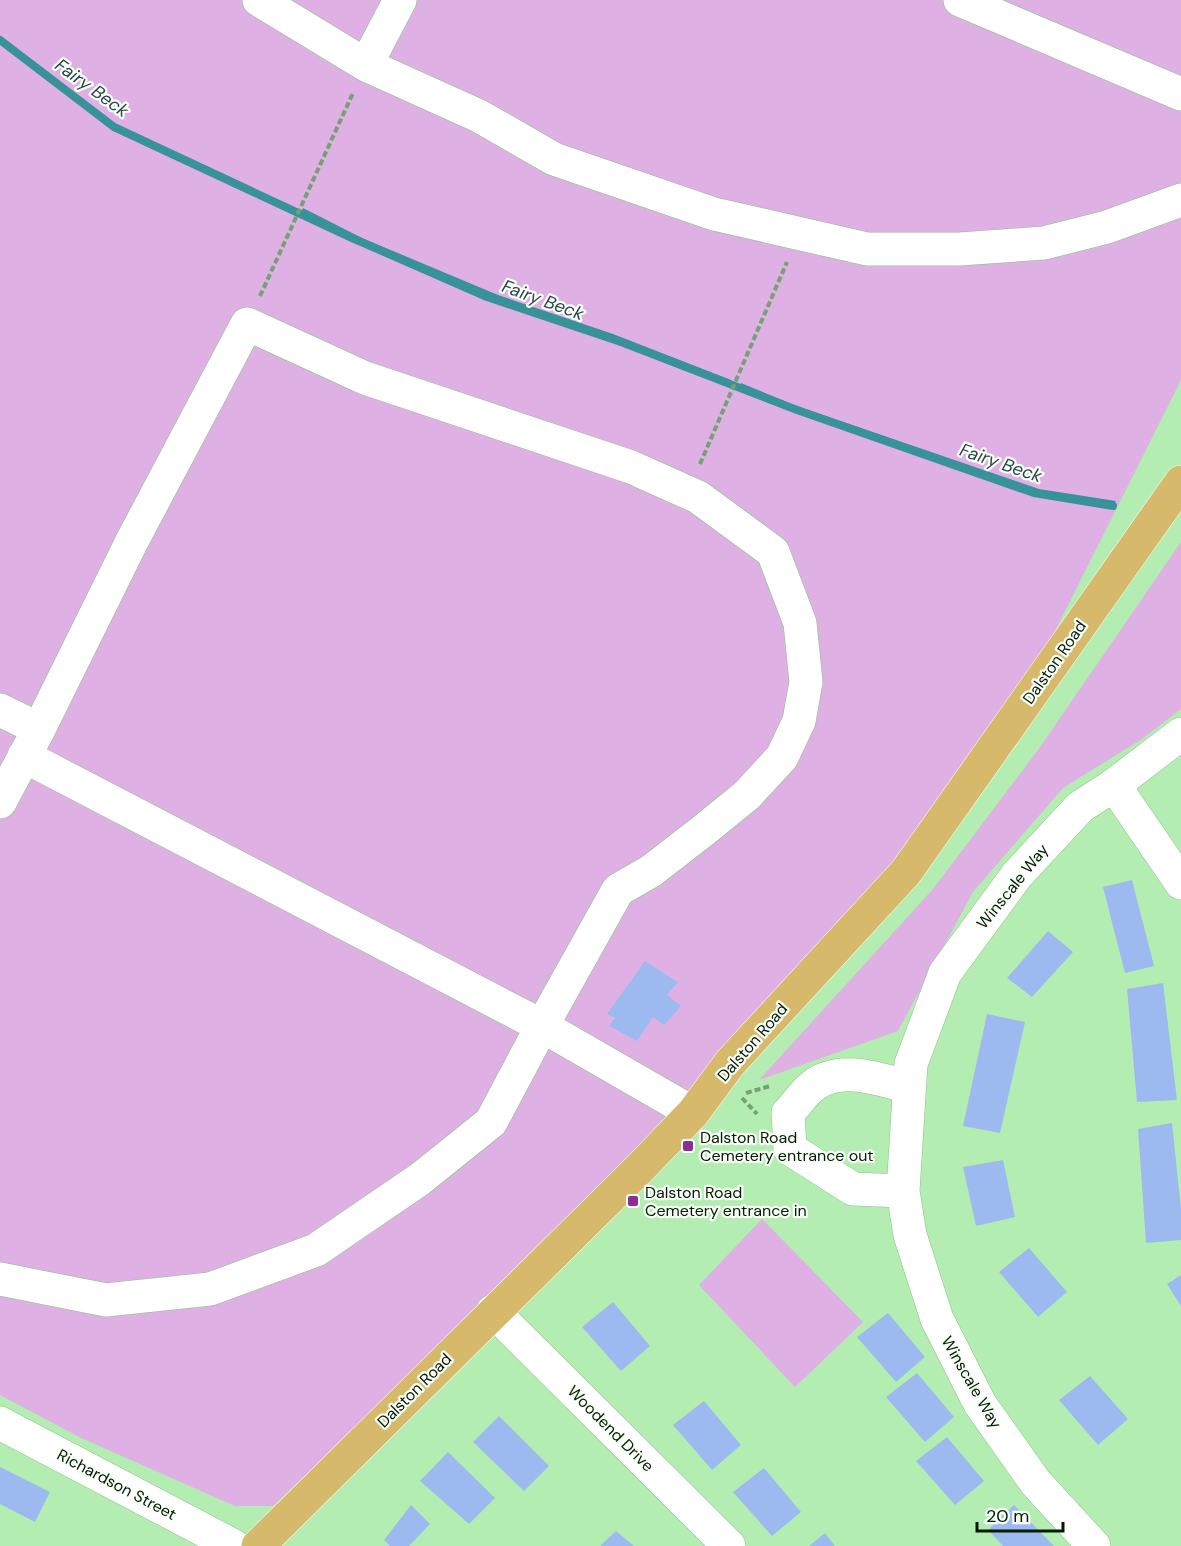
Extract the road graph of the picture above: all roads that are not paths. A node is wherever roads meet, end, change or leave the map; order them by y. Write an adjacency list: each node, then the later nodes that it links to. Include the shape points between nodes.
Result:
1 (259, 0): 4 (street)
2 (400, 0): 4 (street)
3 (960, 0): 5 (street)
4 (366, 65): 6 (street, via 479,116 554,159 714,214 867,249 960,249 1044,243)
5 (1181, 94)
6 (1181, 200)
7 (1181, 482): 16 (main road, Dalston Road, via 906,872 730,1063)
8 (0, 710): 10 (street)
9 (1181, 734): 11 (street, Winscale Way)
10 (32, 742): 12 (street); 14 (street); 14 (street, via 132,541 247,324 365,378 631,467 698,497 773,552 800,623 806,682 799,721 782,757 747,795 651,872 618,890)
11 (1114, 786): 13 (street); 15 (street, Winscale Way, via 1080,807 1017,875 945,973 911,1064)
12 (1, 798)
13 (1181, 883)
14 (542, 1026): 16 (street); 18 (street, via 491,1122 420,1179 316,1250 210,1290 106,1300)
15 (909, 1087): 17 (street, Winscale Way); 17 (street, via 871,1077 836,1074 813,1085 788,1113 790,1149 853,1189)
16 (693, 1113): 19 (main road, Dalston Road)
17 (903, 1191): 24 (street, Winscale Way, via 910,1235 937,1319 980,1404 1036,1483)
18 (0, 1279)
19 (493, 1311): 21 (street, Woodend Drive); 23 (main road, Dalston Road)
20 (0, 1423): 22 (street, Richardson Street)
21 (722, 1543)
22 (234, 1546)
23 (258, 1546)
24 (1094, 1546)

